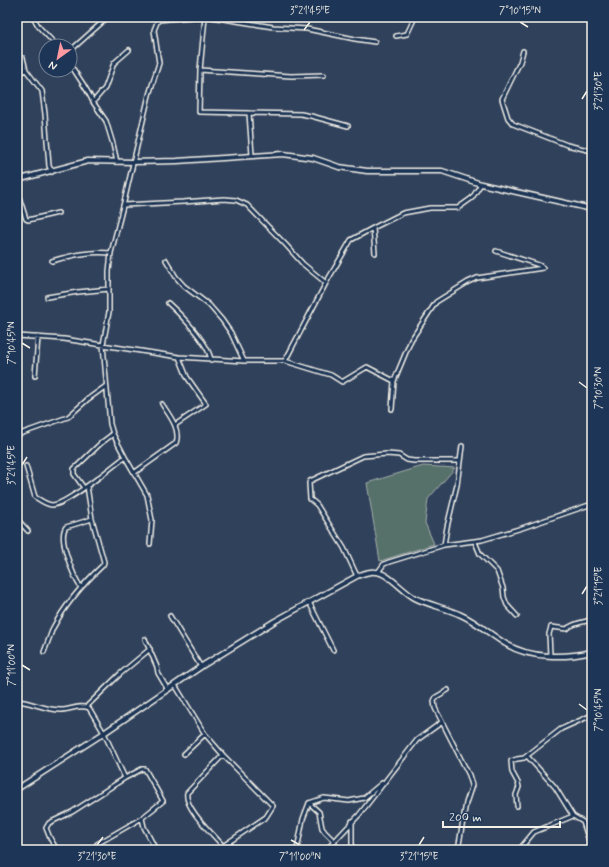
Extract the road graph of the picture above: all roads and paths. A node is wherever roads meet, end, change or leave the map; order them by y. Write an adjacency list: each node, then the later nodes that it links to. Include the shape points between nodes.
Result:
1 (33, 17): 9 (street)
2 (108, 17): 11 (street)
3 (192, 17): 7 (street)
4 (204, 17): 16 (street)
5 (210, 17): 10 (street, via 273,27 308,29)
6 (416, 17): 8 (street, via 407,34)
7 (171, 18): 26 (street, via 158,20 154,30 159,63)
8 (396, 36)
9 (49, 38)
10 (375, 42)
11 (78, 45)
12 (129, 50): 20 (street, via 114,63 106,88)
13 (523, 51): 23 (street, via 502,99 508,118 513,124 567,145)
14 (23, 58): 15 (street)
15 (26, 70): 17 (street); 27 (street, via 42,91 49,166)
16 (200, 70): 18 (street, via 291,76); 21 (street, via 199,112)
17 (17, 74)
18 (324, 75)
19 (78, 77): 20 (street)
20 (93, 102): 25 (street, via 106,121)
21 (249, 113): 22 (street, via 301,114); 24 (street)
22 (348, 126)
23 (592, 151)
24 (252, 155): 26 (street); 29 (street, via 283,154 313,158 367,171 442,171)
25 (117, 162): 26 (street); 27 (street, via 88,161)
26 (134, 162): 31 (street)
27 (52, 172): 28 (street)
28 (17, 180)
29 (481, 184): 32 (street); 34 (street, via 472,198 458,208 430,208 403,213)
30 (17, 191): 33 (street, via 26,219)
31 (124, 205): 36 (street); 40 (street, via 236,200 247,205 302,264)
32 (592, 209)
33 (58, 213)
34 (373, 228): 37 (street); 40 (street, via 351,240)
35 (496, 251): 52 (street, via 543,268 477,278 436,302 411,340)
36 (110, 253): 39 (street, via 81,253); 41 (street)
37 (375, 253)
38 (166, 260): 49 (street, via 176,278 222,320)
39 (52, 261)
40 (326, 283): 50 (street)
41 (109, 289): 42 (street); 46 (street, via 109,312)
42 (47, 297)
43 (168, 303): 48 (street, via 189,324 210,353)
44 (17, 336): 45 (street)
45 (38, 337): 46 (street); 51 (street)
46 (103, 345): 47 (street); 53 (street)
47 (179, 357): 48 (street); 56 (street, via 187,377 206,404)
48 (211, 360): 49 (street)
49 (244, 361): 50 (street)
50 (285, 361): 52 (street, via 331,375 342,382 367,367)
51 (35, 376)
52 (394, 381): 55 (street)
53 (106, 386): 57 (street); 58 (street, via 68,417)
54 (162, 404): 56 (street)
55 (392, 409)
56 (175, 425): 63 (street, via 178,439 176,443)
57 (113, 434): 60 (street); 64 (street, via 74,469 74,474)
58 (17, 435)
59 (462, 446): 61 (street)
60 (124, 457): 63 (street); 64 (street)
61 (460, 461): 71 (street); 73 (street, via 414,461 393,454 363,456 310,481 310,499 317,505 344,548)
62 (26, 466): 64 (street, via 35,497 47,505 66,501)
63 (134, 473): 70 (street, via 147,495 152,520)
64 (85, 487): 67 (street)
65 (592, 504): 69 (street)
66 (17, 519): 68 (street)
67 (92, 519): 74 (street, via 104,562); 74 (street, via 66,527 64,530 70,564)
68 (28, 531)
69 (475, 542): 71 (street); 79 (street, via 480,554 496,571 507,605)
70 (150, 544)
71 (444, 545): 72 (street, via 384,564)
72 (378, 572): 73 (street); 86 (street, via 415,598 460,614 508,645 523,652)
73 (357, 576): 76 (street)
74 (81, 588): 84 (street, via 54,628)
75 (591, 598): 77 (street)
76 (309, 602): 83 (street); 87 (street)
77 (592, 607)
78 (170, 616): 87 (street)
79 (517, 616)
80 (592, 620): 86 (street, via 569,626 567,629 551,628)
81 (145, 639): 82 (street)
82 (150, 649): 89 (street, via 157,671); 92 (street)
83 (333, 650)
84 (44, 652)
85 (592, 652): 86 (street)
86 (550, 655)
87 (201, 667): 88 (street)
88 (175, 685): 89 (street); 96 (street)
89 (168, 690): 95 (street)
90 (448, 690): 94 (street, via 434,701)
91 (17, 701): 92 (street, via 49,709)
92 (86, 707): 95 (street)
93 (592, 714): 99 (street, via 561,729)
94 (442, 722): 100 (street, via 416,740); 117 (street, via 472,785 466,803)
95 (104, 733): 101 (street); 102 (street)
96 (205, 734): 97 (street); 98 (street)
97 (184, 754)
98 (223, 755): 110 (street, via 187,794 190,807); 110 (street, via 273,806 266,817)
99 (527, 756): 104 (street, via 511,761 512,772 519,787 516,795); 105 (street, via 555,787)
100 (389, 776): 103 (street, via 364,798 349,801 324,798); 107 (street)
101 (125, 778): 106 (street, via 145,769 163,801); 111 (street, via 82,806 49,823 46,828)
102 (17, 789)
103 (309, 802): 108 (street, via 319,812 322,828); 114 (street)
104 (517, 806)
105 (573, 816): 118 (street, via 534,832); 119 (street, via 582,822)
106 (142, 818): 109 (street); 112 (street)
107 (352, 821): 108 (street); 116 (street)
108 (335, 842): 115 (street)
109 (97, 844)
110 (222, 846): 113 (street)
111 (57, 850)
112 (156, 850)
113 (217, 850)
114 (297, 850)
115 (326, 850)
116 (352, 850)
117 (458, 850)
118 (519, 850)
119 (592, 850)

